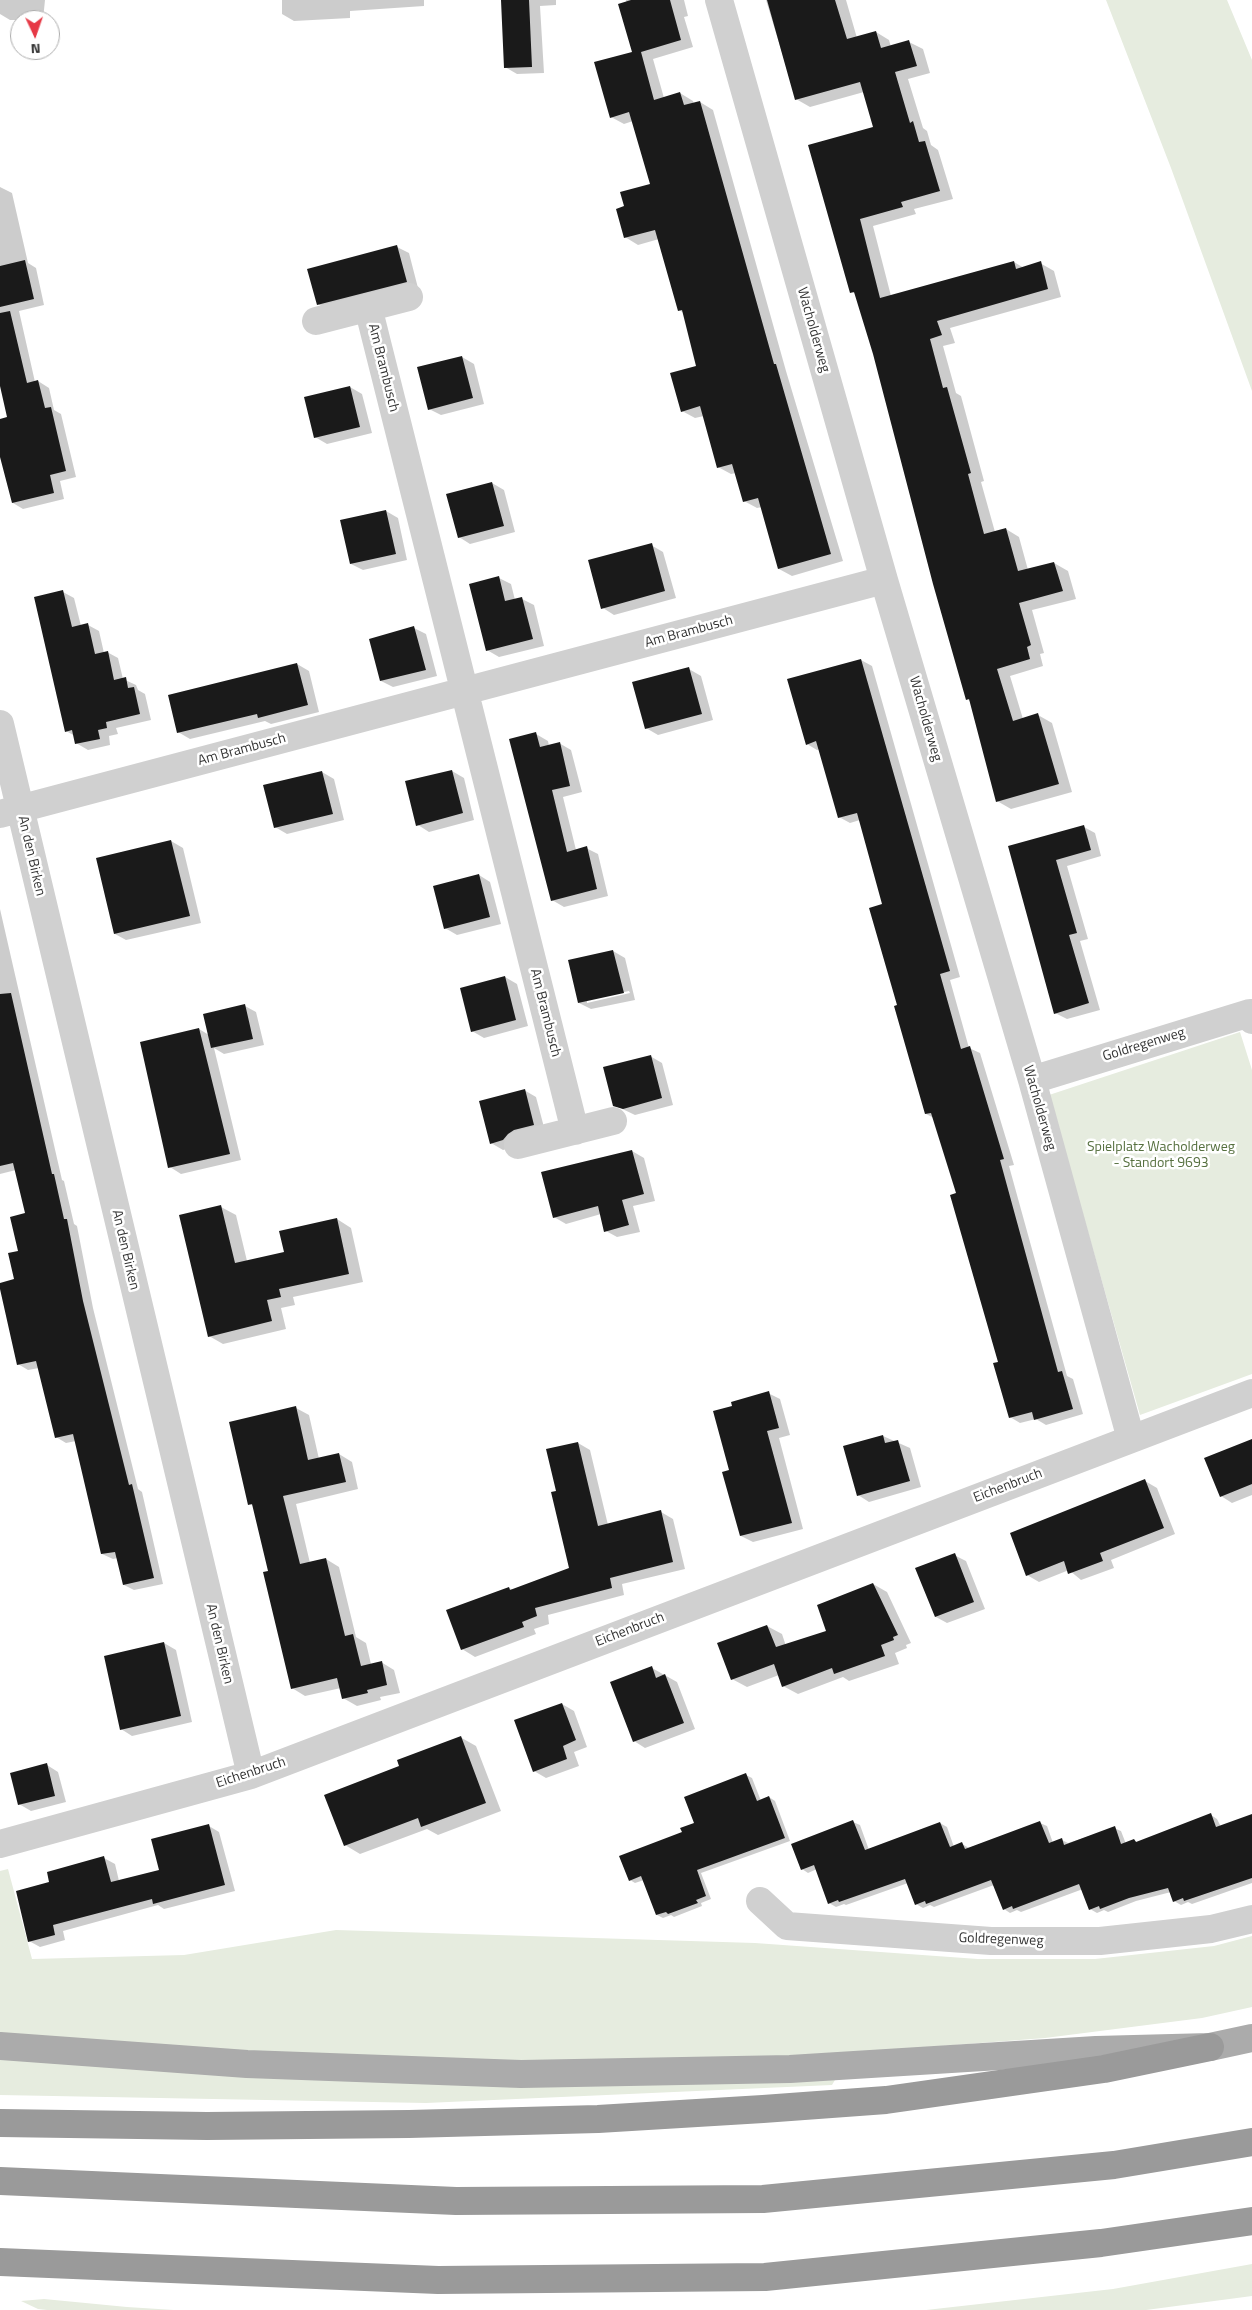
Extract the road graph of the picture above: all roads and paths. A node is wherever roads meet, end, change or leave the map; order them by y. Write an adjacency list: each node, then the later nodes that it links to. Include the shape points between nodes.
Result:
1 (719, 0): 5 (street, Wacholderweg)
2 (409, 297): 3 (street, Am Brambusch)
3 (368, 308): 4 (street, Am Brambusch); 6 (street, Am Brambusch)
4 (316, 320)
5 (884, 580): 6 (street, Am Brambusch); 10 (street, Wacholderweg)
6 (464, 690): 8 (street, Am Brambusch); 12 (street, Am Brambusch)
7 (0, 724): 8 (street, An den Birken)
8 (10, 812): 16 (street, An den Birken)
9 (1252, 1020): 10 (street, Goldregenweg, via 1250,1013)
10 (1032, 1080): 15 (street, Wacholderweg)
11 (613, 1121): 12 (street)
12 (575, 1131): 13 (street)
13 (518, 1145)
14 (1252, 1394): 15 (street, Eichenbruch)
15 (1131, 1439): 16 (street, Eichenbruch)
16 (251, 1775): 17 (street, Eichenbruch)
17 (0, 1844)
18 (760, 1901): 19 (street, Goldregenweg, via 786,1926 990,1941 1100,1941 1211,1929)
19 (1252, 1919)
20 (1252, 2038): 22 (main road)
21 (0, 2046): 22 (main road, via 247,2064 521,2074 790,2069 1096,2050)
22 (1210, 2047): 23 (highway, via 1104,2069 896,2098 763,2109 598,2119 409,2124)
23 (0, 2123)
24 (1252, 2142): 25 (highway, via 1114,2165 763,2199 456,2201)
25 (0, 2181)
26 (1252, 2221): 27 (highway, via 1101,2242 765,2277 438,2280)
27 (0, 2262)

